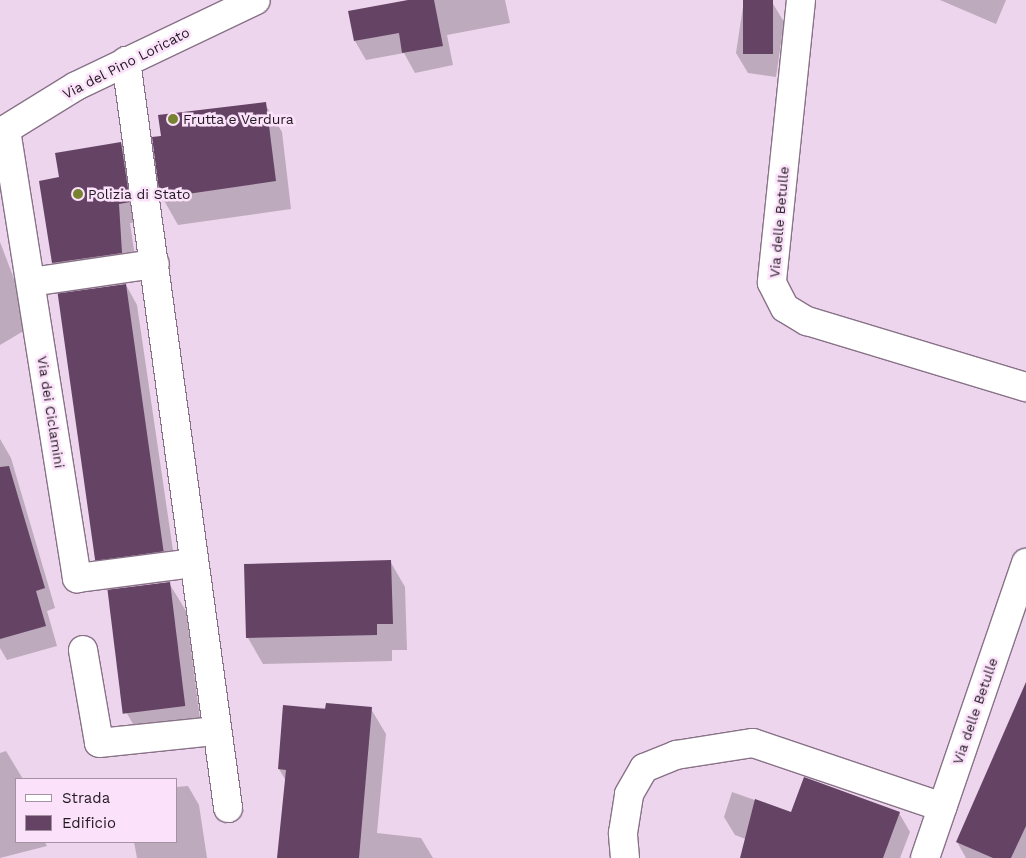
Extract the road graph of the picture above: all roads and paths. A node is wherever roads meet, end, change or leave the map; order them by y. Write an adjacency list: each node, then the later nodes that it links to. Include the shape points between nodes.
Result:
1 (801, 0): 7 (street, Via delle Betulle, via 772,282 785,308 807,320)
2 (241, 3): 3 (street, Via del Pino Loricato)
3 (126, 61): 4 (street, Via del Pino Loricato); 5 (street)
4 (3, 132): 6 (street, Via dei Ciclamini)
5 (155, 264): 6 (street); 8 (street)
6 (31, 282): 8 (street, Via dei Ciclamini, via 77,578)
7 (1026, 387)
8 (194, 563): 11 (street)
9 (1026, 563): 12 (street, Via delle Betulle)
10 (83, 650): 11 (street, via 99,743)
11 (216, 731): 13 (street)
12 (942, 807): 14 (street, via 752,743 676,755 644,768 629,794 623,833); 15 (street, Via delle Betulle)
13 (228, 808)
14 (625, 858)
15 (925, 858)

